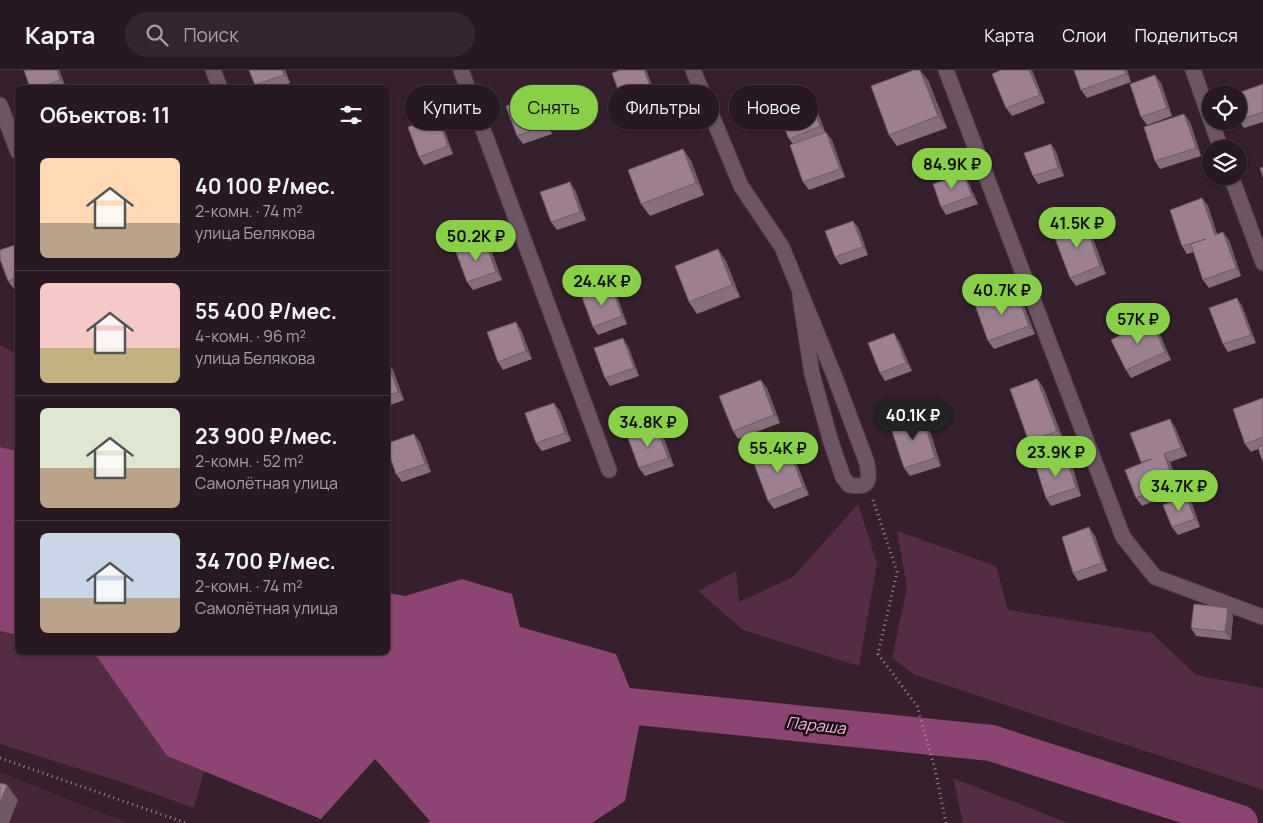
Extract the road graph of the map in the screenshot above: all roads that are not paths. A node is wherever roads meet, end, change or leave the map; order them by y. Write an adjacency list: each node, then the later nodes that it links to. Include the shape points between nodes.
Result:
1 (213, 70): 6 (street)
2 (461, 70): 13 (street)
3 (693, 70): 12 (street, via 740,186 782,247)
4 (946, 70): 14 (street, via 1123,537 1155,577)
5 (1192, 70): 8 (street)
6 (219, 85)
7 (0, 105): 9 (street)
8 (1218, 140)
9 (15, 144)
10 (1234, 185): 11 (street)
11 (1263, 263)
12 (800, 296): 12 (street, via 867,463 868,482 856,486 849,485 843,477 831,442 812,374)
13 (609, 470)
14 (1263, 617)

